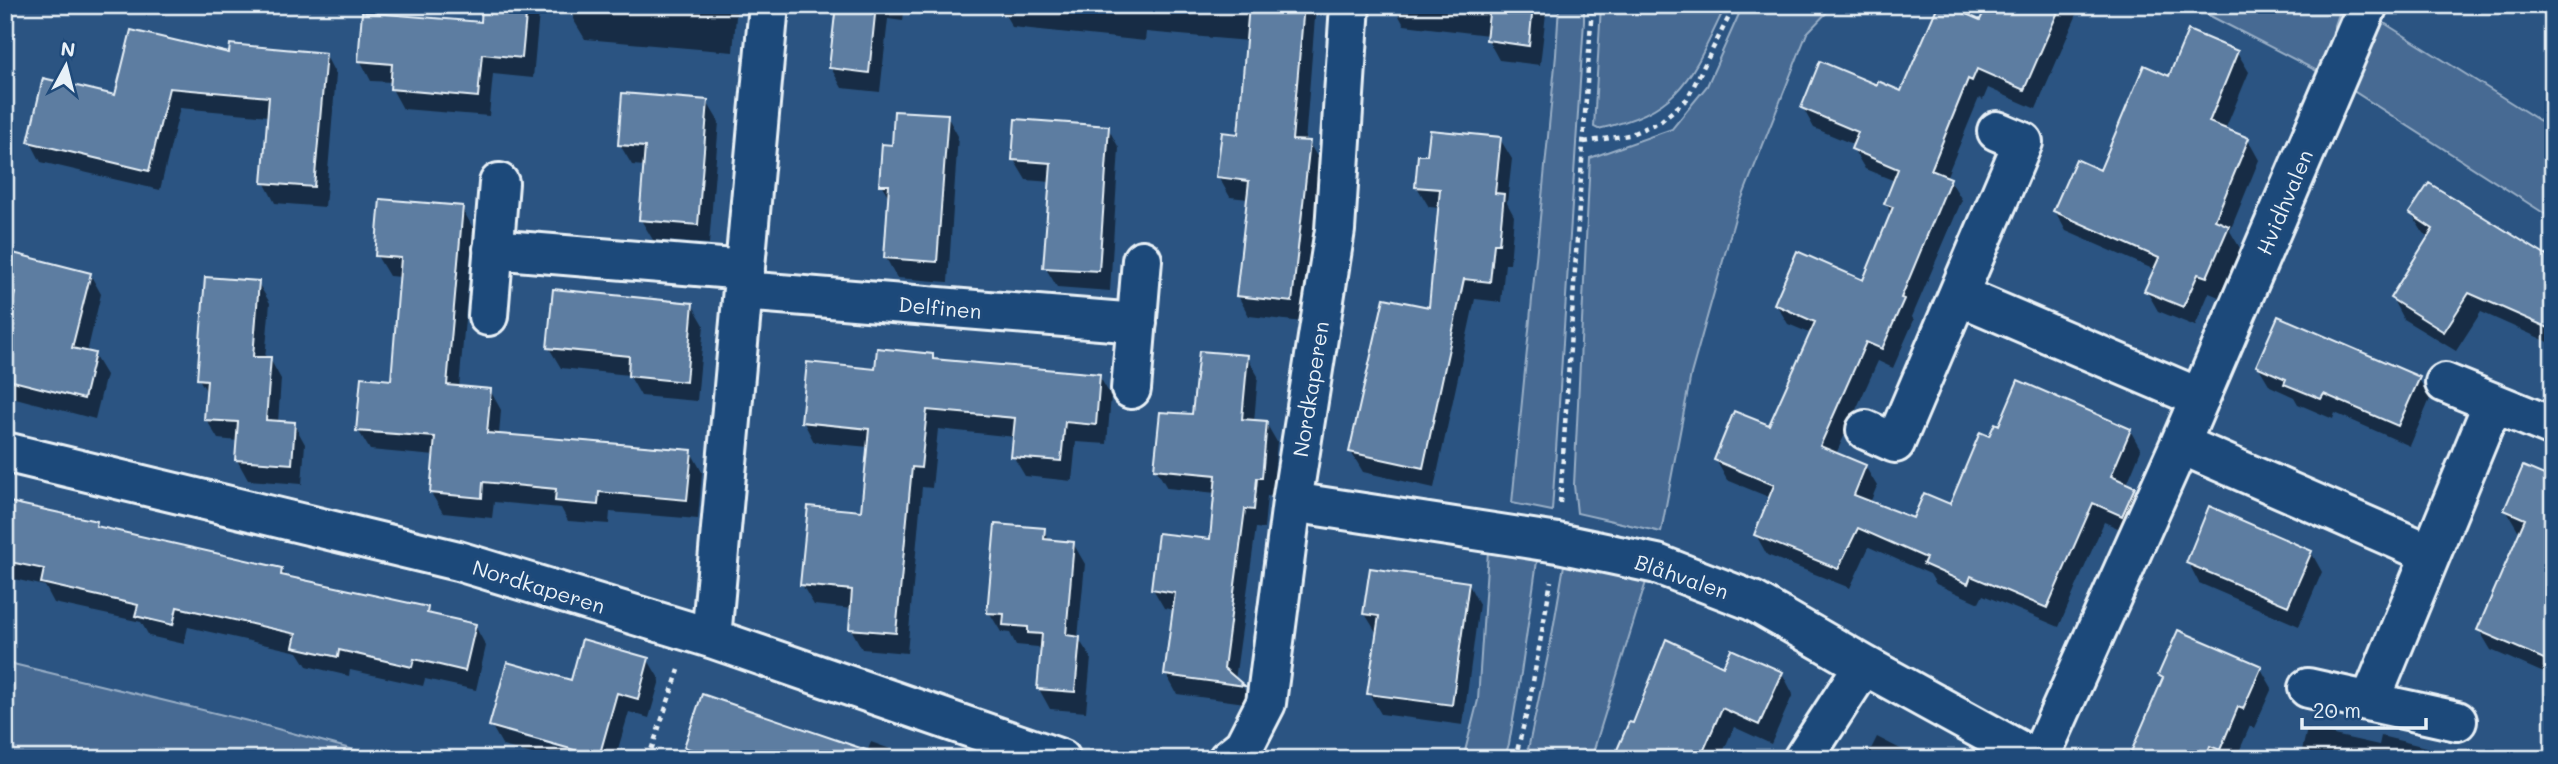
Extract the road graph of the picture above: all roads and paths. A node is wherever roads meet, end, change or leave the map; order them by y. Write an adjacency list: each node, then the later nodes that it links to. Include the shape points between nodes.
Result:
1 (769, 5): 11 (street)
2 (1350, 5): 23 (street, Nordkaperen, via 1335,230)
3 (1592, 5): 7 (path)
4 (1735, 5): 7 (path, via 1687,99 1661,121 1629,135)
5 (2368, 5): 17 (street, Hvidhvalen)
6 (1997, 131): 12 (street, via 2023,142)
7 (1584, 142): 24 (path)
8 (499, 183): 9 (street)
9 (493, 249): 11 (street, Delfinen); 13 (street)
10 (1142, 260): 14 (street)
11 (744, 281): 14 (street, Delfinen); 26 (street)
12 (1958, 295): 17 (street); 20 (street, via 1895,443)
13 (488, 316)
14 (1137, 323): 16 (street)
15 (2445, 383): 18 (street)
16 (1131, 389)
17 (2200, 398): 21 (street, Hvidhvalen)
18 (2493, 403): 19 (street); 25 (street)
19 (2553, 427)
20 (1867, 430)
21 (2180, 444): 25 (street); 36 (street, Hvidhvalen)
22 (5, 452): 26 (street, Nordkaperen, via 458,561)
23 (1292, 502): 24 (street, Blåhvalen); 33 (street, Nordkaperen, via 1266,703 1244,746)
24 (1558, 543): 27 (street, Blåhvalen, via 1657,564 1753,601); 34 (path, via 1530,704)
25 (2431, 554): 29 (street)
26 (711, 638): 31 (path, via 687,649); 32 (street, Nordkaperen)
27 (1864, 665): 35 (street); 36 (street, Blåhvalen)
28 (2308, 688): 29 (street)
29 (2370, 702): 30 (street)
30 (2457, 721)
31 (648, 759)
32 (1061, 759)
33 (1228, 759)
34 (1515, 759)
35 (1804, 759)
36 (2037, 759)

